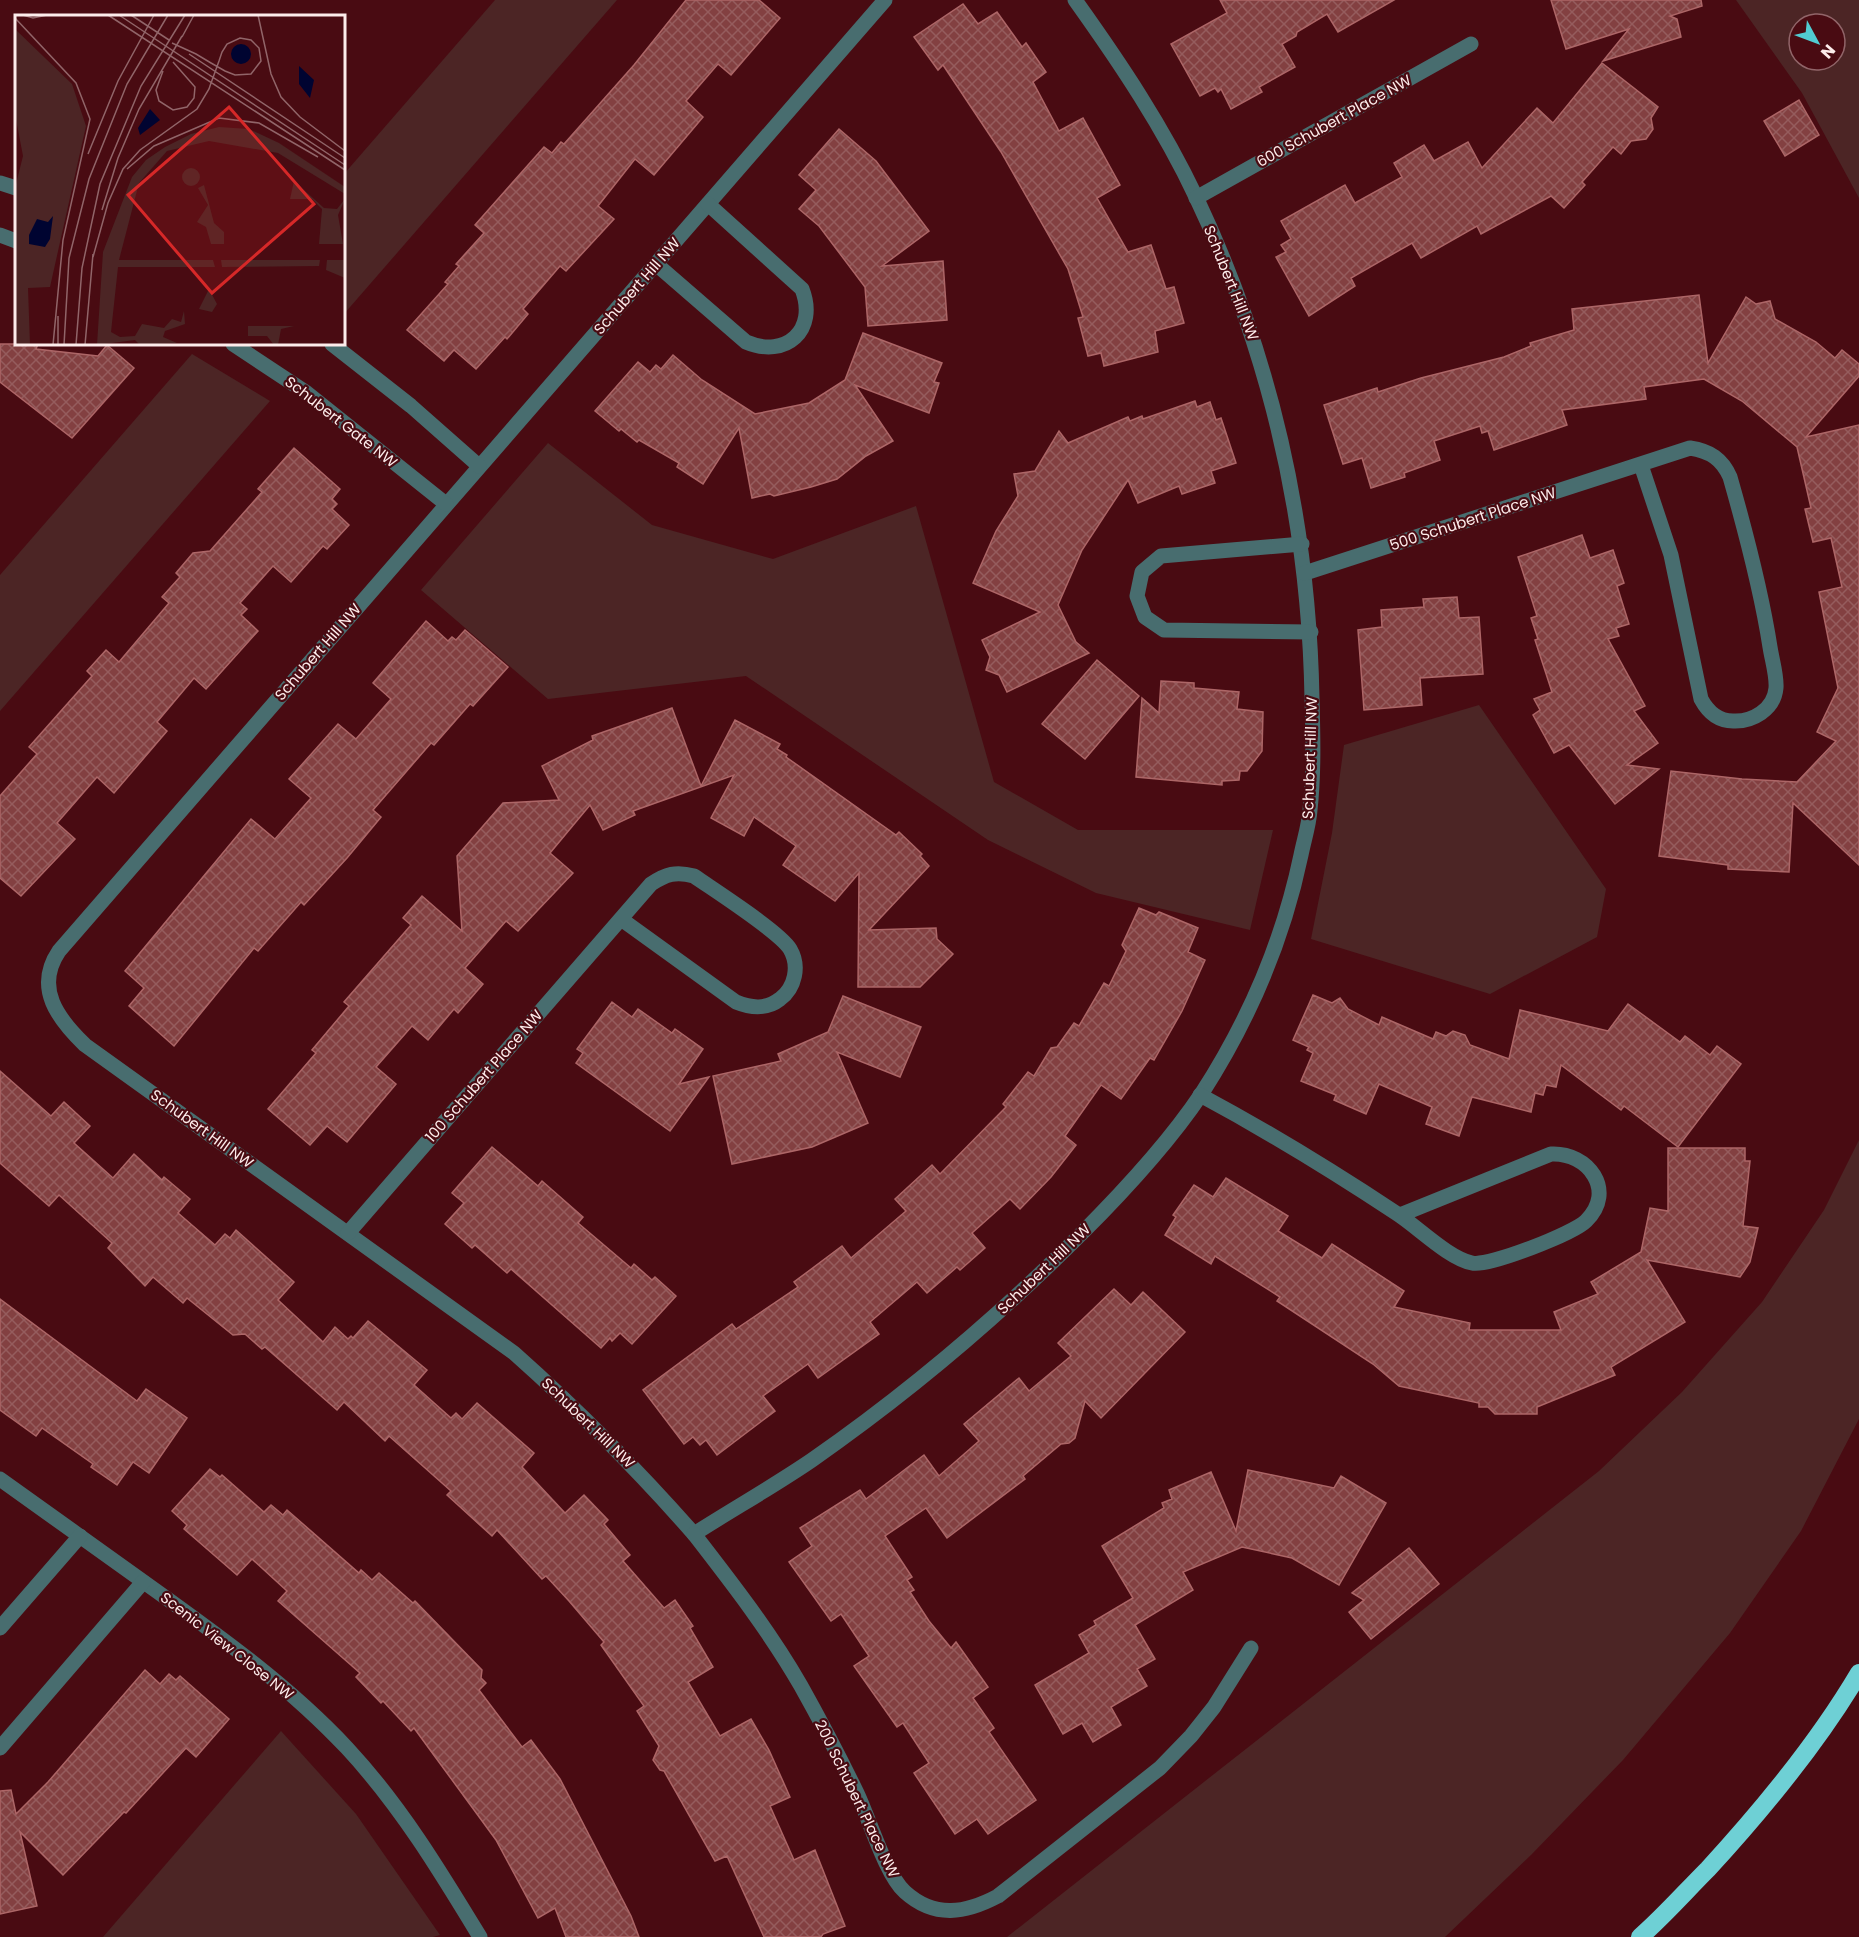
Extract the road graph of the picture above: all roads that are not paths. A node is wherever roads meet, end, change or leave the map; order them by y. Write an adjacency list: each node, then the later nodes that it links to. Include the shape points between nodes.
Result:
1 (885, 0): 7 (street, Schubert Hill NW)
2 (1075, 0): 6 (street, Schubert Hill NW, via 1118,60)
3 (1471, 44): 6 (street, 600 Schubert Place NW)
4 (0, 183): 5 (street)
5 (15, 188)
6 (1196, 198): 16 (street, Schubert Hill NW, via 1243,307 1268,386)
7 (708, 204): 10 (street, Schubert Hill NW); 10 (street, via 802,289 807,314 796,337 772,349 746,342)
8 (0, 235): 9 (street)
9 (15, 241)
10 (656, 264): 14 (street, Schubert Hill NW)
11 (235, 345): 15 (street, Schubert Gate NW, via 307,393)
12 (333, 345): 14 (street)
13 (1641, 465): 13 (street, 500 Schubert Place NW, via 1671,555 1701,699 1716,717 1728,721 1754,718 1765,711 1776,688 1765,614 1726,467 1704,450 1690,448); 17 (street, 500 Schubert Place NW)
14 (479, 466): 15 (street, Schubert Hill NW)
15 (446, 504): 22 (street, Schubert Hill NW, via 59,951 48,980 53,1006 85,1045)
16 (1302, 544): 17 (street, Schubert Hill NW); 18 (street, via 1161,556 1143,572 1137,596 1145,617 1164,630)
17 (1305, 573): 18 (street, Schubert Hill NW)
18 (1311, 632): 20 (street, Schubert Hill NW, via 1310,813 1293,892 1245,1021)
19 (621, 919): 19 (street, 100 Schubert Place NW, via 747,1006 770,1005 788,991 793,981 794,959 783,940 694,876 666,874 651,884); 22 (street, 100 Schubert Place NW)
20 (1200, 1095): 21 (street, via 1291,1144); 24 (street, Schubert Hill NW, via 1108,1207 966,1341 808,1462)
21 (1400, 1215): 21 (street, via 1457,1256 1472,1263 1486,1263 1577,1228 1595,1209 1597,1182 1584,1162 1574,1156 1551,1154)
22 (348, 1233): 24 (street, Schubert Hill NW, via 514,1353 638,1470)
23 (0, 1479): 25 (street, Scenic View Close NW)
24 (694, 1534): 28 (street, 200 Schubert Place NW, via 748,1605 801,1686 856,1791 895,1880 922,1903 940,1909 974,1909 998,1896 1160,1768 1214,1707)
25 (80, 1536): 26 (street, Scenic View Close NW); 27 (street)
26 (143, 1582): 30 (street); 31 (street, Scenic View Close NW, via 282,1686 347,1748 392,1801)
27 (0, 1628)
28 (1251, 1648)
29 (1859, 1673): 32 (highway, via 1833,1717 1752,1821)
30 (0, 1748)
31 (480, 1937)
32 (1640, 1937)

